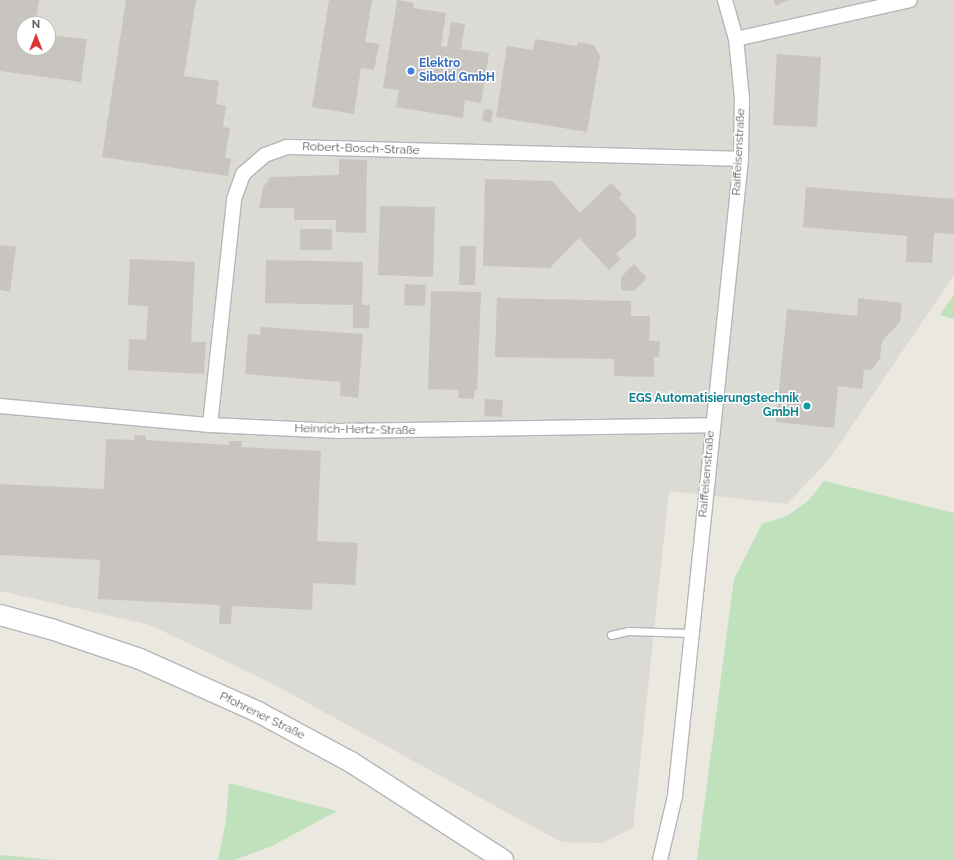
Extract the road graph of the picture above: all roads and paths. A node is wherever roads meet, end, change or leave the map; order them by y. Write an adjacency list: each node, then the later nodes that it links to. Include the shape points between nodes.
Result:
1 (725, 0): 3 (street, Raiffeisenstraße)
2 (910, 0): 3 (street)
3 (736, 39): 4 (street, Raiffeisenstraße, via 742,98)
4 (741, 159): 6 (street, Robert-Bosch-Straße, via 287,146 265,154 243,174 234,199); 7 (street, Raiffeisenstraße)
5 (0, 406): 6 (street, Heinrich-Hertz-Straße)
6 (210, 425): 7 (street, Heinrich-Hertz-Straße, via 339,432)
7 (711, 425): 9 (street, Raiffeisenstraße)
8 (0, 615): 11 (main road, Pfohrener Straße, via 140,659 258,712 350,762)
9 (690, 633): 10 (lane, via 629,631); 12 (street, Raiffeisenstraße, via 675,796)
10 (611, 635)
11 (503, 860)
12 (660, 860)

